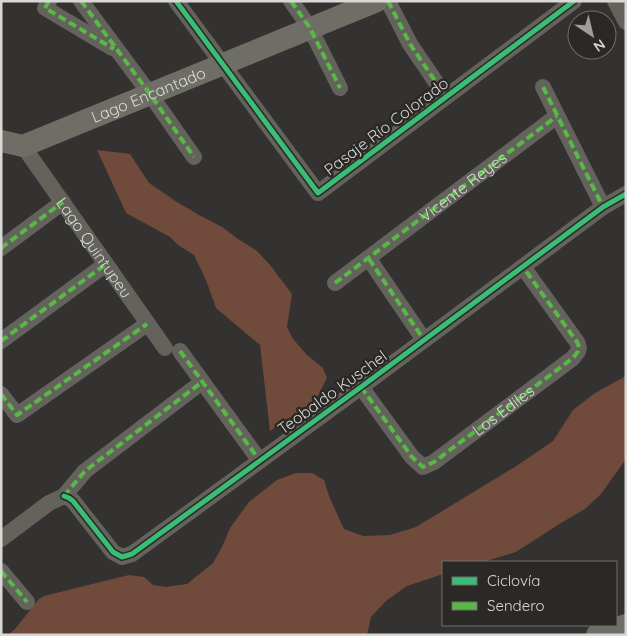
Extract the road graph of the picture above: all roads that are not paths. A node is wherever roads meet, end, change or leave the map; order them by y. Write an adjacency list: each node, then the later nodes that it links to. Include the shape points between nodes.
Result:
1 (49, 1): 11 (street, via 45,8)
2 (81, 1): 11 (street)
3 (176, 1): 12 (street)
4 (291, 1): 10 (street)
5 (377, 1): 10 (street, Lago Encantado)
6 (388, 1): 16 (street, via 410,44)
7 (574, 1): 16 (street, Pasaje Río Colorado)
8 (616, 1): 9 (street)
9 (626, 22)
10 (310, 28): 12 (street, Lago Encantado); 14 (street)
11 (118, 51): 15 (street)
12 (222, 64): 15 (street, Lago Encantado); 16 (street, Pasaje Río Colorado, via 318,193)
13 (543, 87): 17 (street)
14 (340, 88)
15 (150, 94): 19 (street, Lago Encantado); 20 (street)
16 (446, 97)
17 (557, 116): 23 (street); 25 (street, Vicente Reyes)
18 (1, 141): 19 (street)
19 (23, 146): 22 (street, Lago Quintupeu)
20 (194, 158)
21 (626, 194): 23 (street, Teobaldo Kuschel)
22 (63, 202): 24 (street); 26 (street, Lago Quintupeu)
23 (603, 207): 27 (street, Teobaldo Kuschel)
24 (1, 248)
25 (369, 259): 28 (street, Vicente Reyes); 31 (street)
26 (106, 264): 29 (street, Lago Quintupeu); 30 (street)
27 (523, 267): 31 (street, Teobaldo Kuschel); 33 (street, Los Ediles, via 578,342 578,352 434,462 423,466 412,457)
28 (335, 283)
29 (148, 324): 32 (street, Lago Quintupeu); 34 (street, via 17,415)
30 (1, 340)
31 (424, 340): 33 (street, Teobaldo Kuschel)
32 (202, 382): 35 (street, Lago Quintupeu); 36 (street, via 85,471)
33 (361, 387): 35 (street, Teobaldo Kuschel)
34 (1, 394)
35 (260, 461): 36 (street, Teobaldo Kuschel, via 132,554 122,557 113,552 73,501)
36 (64, 496): 37 (street, via 49,503)
37 (1, 539)
38 (1, 571): 39 (street)
39 (27, 602)
40 (626, 625): 41 (street)
41 (598, 635)

